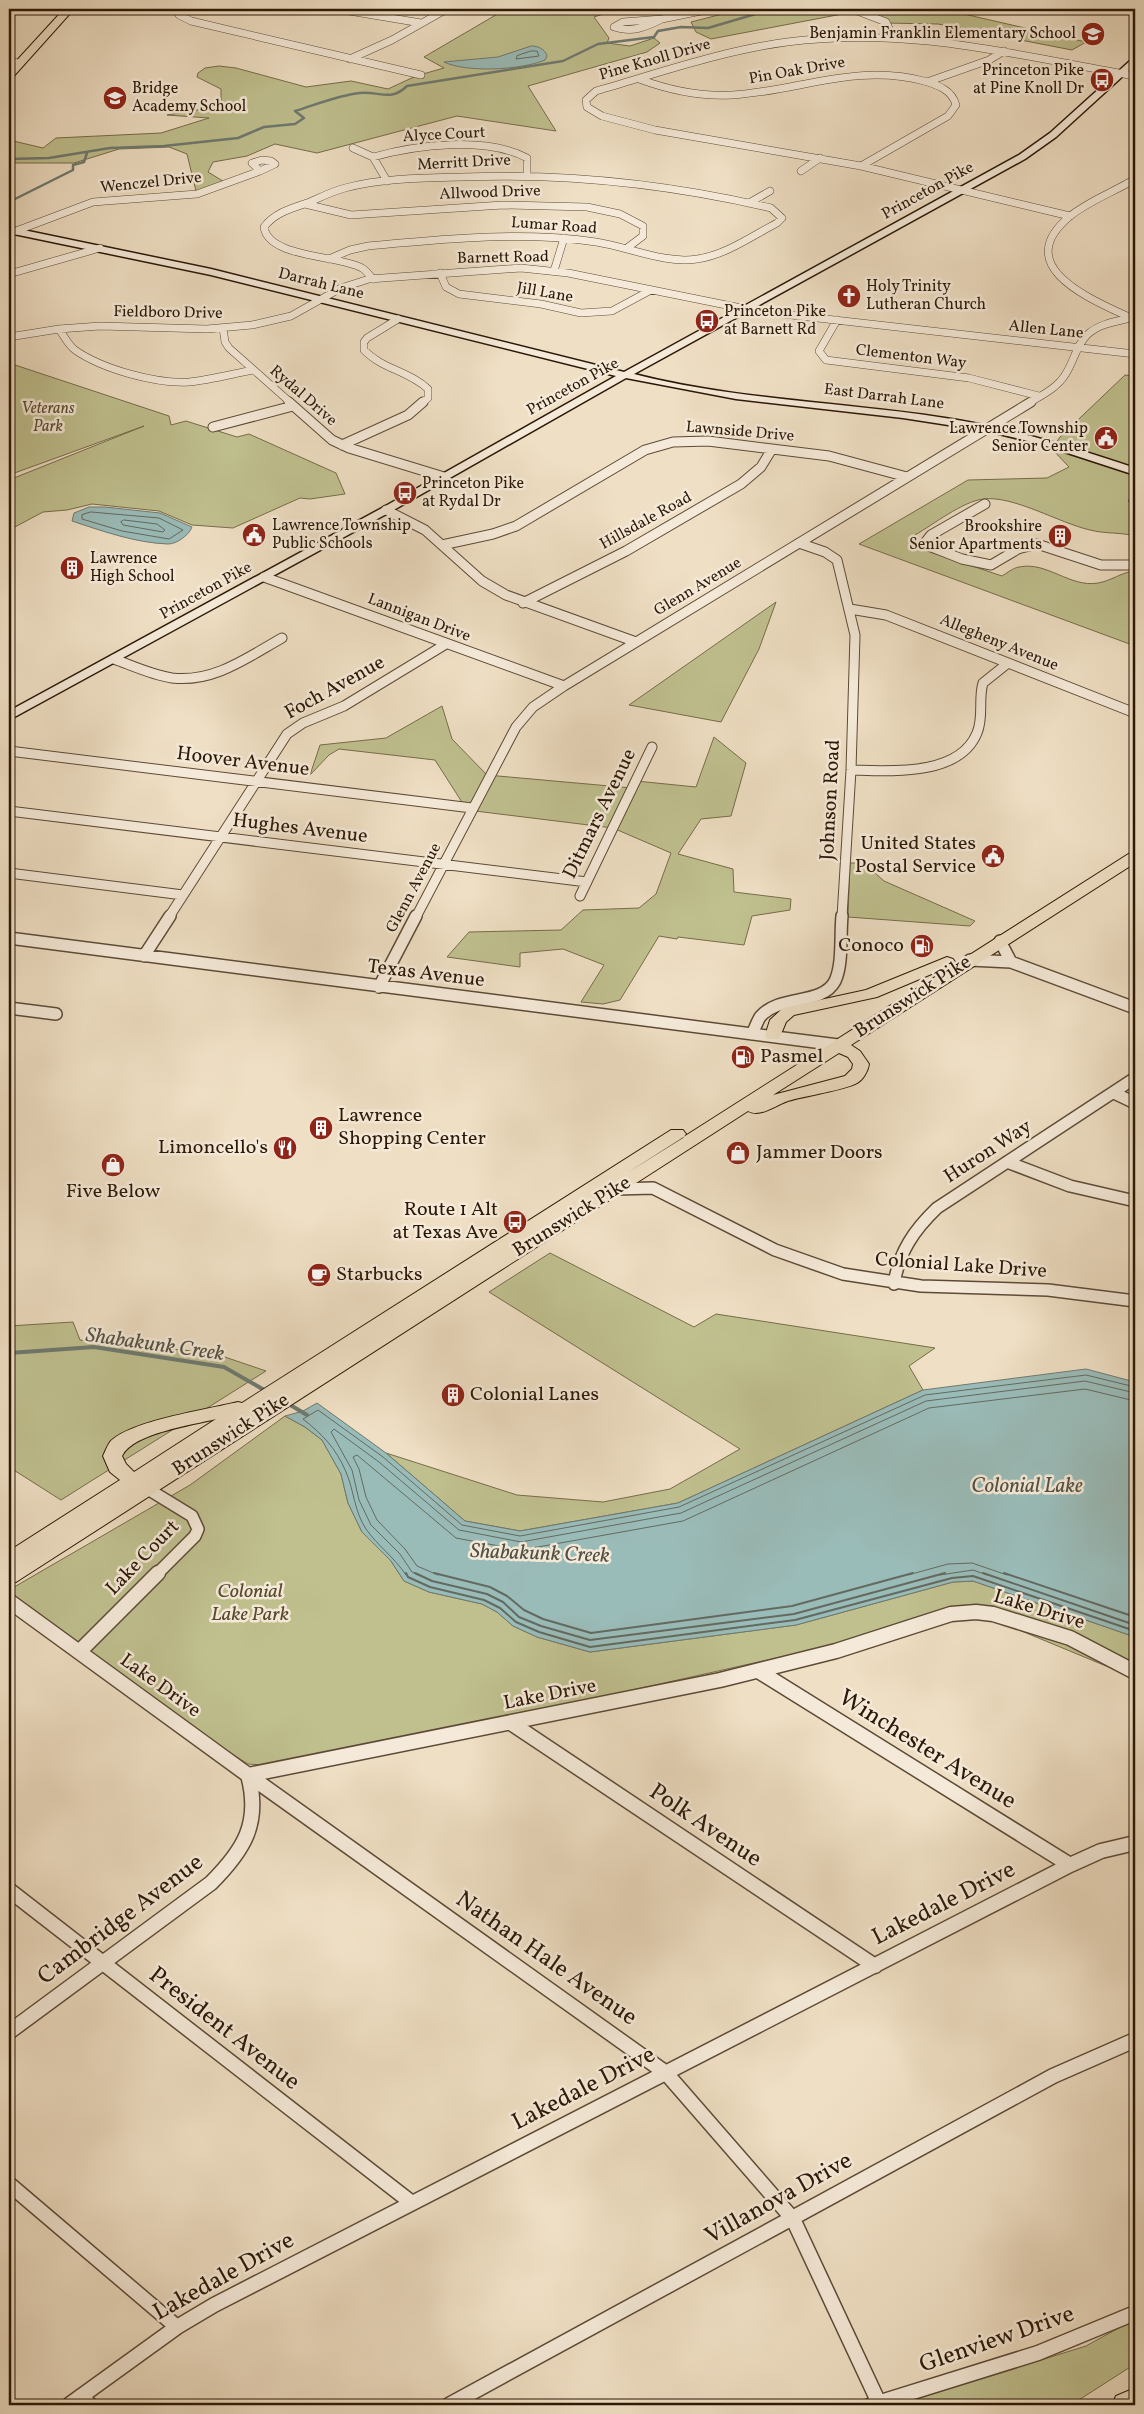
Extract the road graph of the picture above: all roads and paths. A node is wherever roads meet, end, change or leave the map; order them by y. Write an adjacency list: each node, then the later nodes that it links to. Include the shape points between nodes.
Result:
1 (69, 9): 14 (main road)
2 (176, 9): 11 (street, via 179,15 189,20)
3 (337, 9): 8 (street)
4 (447, 9): 8 (street)
5 (712, 9): 7 (street)
6 (852, 9): 9 (street, via 886,22)
7 (662, 19): 7 (street, via 623,22 614,27 634,30)
8 (421, 23): 11 (street)
9 (893, 37): 10 (street, Pine Knoll Drive); 19 (street, Pine Knoll Drive, via 824,39 764,46)
10 (1004, 51): 15 (street, Pine Knoll Drive); 20 (street, via 989,60)
11 (350, 59): 16 (street)
12 (1135, 61): 15 (main road, Princeton Pike)
13 (9, 62): 14 (street)
14 (20, 63): 17 (main road)
15 (1121, 73): 18 (street, Pine Knoll Drive); 31 (main road, Princeton Pike, via 1034,149)
16 (421, 75)
17 (9, 76)
18 (1135, 76)
19 (639, 79): 20 (street, Pin Oak Drive, via 675,91 720,95 756,93 855,74 889,74); 23 (street, Pine Knoll Drive, via 592,94 586,100 587,107 602,116 655,130)
20 (927, 82): 24 (street, Pin Oak Drive, via 953,96 956,105 952,113)
21 (353, 148): 22 (street)
22 (373, 156): 27 (street, Alyce Court, via 429,148 497,146 519,152 527,158); 29 (street)
23 (820, 158): 24 (street, Pine Knoll Drive); 26 (street)
24 (861, 166): 31 (street, Pine Knoll Drive)
25 (260, 171): 36 (street, Wenczel Drive, via 197,194 93,202)
26 (801, 171)
27 (528, 175): 29 (street, Merritt Drive); 32 (street, Merritt Drive, via 642,183)
28 (1135, 179): 34 (street)
29 (387, 181): 33 (street, Merritt Drive, via 344,188)
30 (770, 191): 32 (street)
31 (960, 191): 34 (street, Pine Knoll Drive); 47 (main road, Princeton Pike)
32 (749, 203): 35 (street, Merritt Drive, via 781,215 780,221)
33 (305, 204): 39 (street, Allwood Drive, via 350,215 500,205 607,210 631,217 642,226 643,236); 40 (street, Merritt Drive, via 271,219 264,227 265,236 279,246)
34 (1070, 216): 48 (street, via 1056,227 1047,241 1049,263 1073,288)
35 (770, 227): 39 (street, Lumar Road, via 713,256 697,259 674,259)
36 (12, 230): 38 (main road, Darrah Lane)
37 (564, 238): 39 (street, Lumar Road); 40 (street, Lumar Road, via 482,236 378,245 350,250); 41 (street)
38 (100, 248): 43 (street); 46 (main road, Darrah Lane)
39 (626, 248)
40 (329, 260): 44 (street, Merritt Drive, via 363,268)
41 (554, 270): 42 (street, Barnett Road, via 507,268); 45 (street, Barnett Road)
42 (440, 273): 44 (street, Barnett Road); 45 (street, Jill Lane, via 446,287 459,294 541,304 581,313 612,311)
43 (9, 274)
44 (372, 279): 46 (street, Barnett Road, via 350,284)
45 (650, 290): 47 (street, Barnett Road)
46 (322, 300): 49 (main road, Darrah Lane); 51 (street, Fieldboro Drive, via 278,320)
47 (745, 309): 50 (street, Allen Lane); 57 (main road, Princeton Pike)
48 (1133, 318): 54 (street, Glenn Avenue, via 1092,331)
49 (398, 319): 57 (main road, Darrah Lane); 62 (street, via 367,338 364,350 372,358 420,381 428,388 428,398 408,415)
50 (837, 320): 54 (street, Allen Lane); 58 (street, Clementon Way, via 819,351 826,360 969,378)
51 (223, 328): 52 (street, Fieldboro Drive, via 120,325); 56 (street, Rydal Drive, via 229,348)
52 (59, 329): 53 (street, Fieldboro Drive); 56 (street, via 70,346 83,355 152,378 194,381)
53 (9, 337)
54 (1079, 348): 55 (street, Allen Lane); 58 (street, Glenn Avenue, via 1063,380)
55 (1135, 354)
56 (253, 370): 59 (street, Rydal Drive)
57 (625, 375): 61 (main road, East Darrah Lane, via 726,395); 65 (main road, Princeton Pike)
58 (1039, 396): 61 (street, Glenn Avenue)
59 (293, 406): 60 (street); 62 (street, Rydal Drive, via 324,434)
60 (213, 427)
61 (987, 428): 64 (main road, East Darrah Lane, via 1051,443); 66 (street, Glenn Avenue)
62 (342, 445): 65 (street, Rydal Drive)
63 (772, 449): 66 (street, Lawnside Drive, via 844,459); 70 (street, Lawnside Drive, via 698,441 654,447 516,526); 73 (street, Hillsdale Road, via 761,467 741,484 626,550)
64 (1135, 472)
65 (444, 477): 68 (main road, Princeton Pike)
66 (907, 477): 69 (street, Glenn Avenue)
67 (985, 504): 71 (street, via 931,535 924,544 962,559 991,565 1018,549 1037,544 1101,565)
68 (386, 510): 70 (street, via 421,528); 72 (main road, Princeton Pike)
69 (799, 543): 74 (street, Johnson Road, via 837,560); 76 (street, Glenn Avenue)
70 (442, 546): 73 (street, via 482,581)
71 (1135, 565)
72 (264, 577): 77 (street, Lannigan Drive); 78 (main road, Princeton Pike)
73 (523, 603): 76 (street)
74 (850, 609): 79 (street, Allegheny Avenue, via 886,615); 85 (street, Johnson Road, via 855,635)
75 (282, 638): 78 (street, via 215,674 198,679 158,675)
76 (636, 642): 80 (street, Glenn Avenue)
77 (446, 644): 80 (street, Lannigan Drive); 86 (street, Foch Avenue, via 344,706 294,728 281,740)
78 (114, 659): 82 (main road, Princeton Pike)
79 (1008, 663): 81 (street, Allegheny Avenue); 85 (street, via 988,675 982,683 977,735 962,751 940,764 917,769)
80 (564, 686): 87 (street, Glenn Avenue, via 534,707 516,727)
81 (1135, 713)
82 (9, 716)
83 (652, 748): 94 (street, Ditmars Avenue)
84 (9, 752): 86 (street, Hoover Avenue)
85 (851, 770): 107 (street, Johnson Road, via 835,981 825,991 784,1002 766,1011)
86 (255, 781): 87 (street, Hoover Avenue); 89 (street, Foch Avenue)
87 (472, 808): 92 (street, Glenn Avenue)
88 (9, 811): 89 (street, Hughes Avenue)
89 (220, 837): 92 (street, Hughes Avenue); 95 (street, Foch Avenue)
90 (1135, 842): 101 (main road, Brunswick Pike)
91 (1135, 856): 98 (main road, Brunswick Pike)
92 (444, 864): 94 (street, Hughes Avenue); 103 (street, Glenn Avenue)
93 (9, 872): 95 (street)
94 (587, 882): 96 (street, Ditmars Avenue)
95 (183, 895): 99 (street, Foch Avenue)
96 (580, 896)
97 (9, 938): 99 (street, Texas Avenue)
98 (1000, 942): 100 (main road, Brunswick Pike); 102 (street)
99 (144, 956): 103 (street, Texas Avenue)
100 (970, 960): 102 (street); 109 (main road, Brunswick Pike)
101 (947, 962): 108 (main road, via 871,994 789,1011 778,1020); 109 (main road, Brunswick Pike)
102 (1011, 962): 105 (street)
103 (379, 987): 107 (street, Texas Avenue)
104 (9, 1008): 106 (street)
105 (1135, 1008)
106 (56, 1014)
107 (752, 1034): 108 (street, Texas Avenue)
108 (773, 1036): 109 (street, Texas Avenue)
109 (830, 1044): 113 (main road, Brunswick Pike); 113 (main road, via 854,1054 861,1064 851,1080 781,1098); 121 (main road, Brunswick Pike)
110 (1135, 1078): 111 (street, Huron Way)
111 (1114, 1093): 112 (street); 114 (street, Huron Way)
112 (1135, 1103)
113 (695, 1137): 115 (main road, Brunswick Pike)
114 (1007, 1162): 118 (street, via 1056,1183); 119 (street, Huron Way, via 925,1219 905,1244 898,1260)
115 (648, 1170): 116 (street); 117 (main road, Brunswick Pike)
116 (653, 1188): 117 (street, Colonial Lake Drive); 119 (street, Colonial Lake Drive, via 799,1261)
117 (616, 1189): 121 (main road, Brunswick Pike)
118 (1135, 1201)
119 (894, 1284): 120 (street, Colonial Lake Drive, via 1048,1290)
120 (1135, 1301)
121 (299, 1382): 122 (main road, Brunswick Pike)
122 (263, 1403): 123 (main road, Brunswick Pike); 123 (main road, via 129,1436 116,1450 114,1465)
123 (141, 1484): 124 (main road, Brunswick Pike); 125 (main road, Brunswick Pike); 127 (street, Lake Court, via 192,1516 198,1529 196,1536)
124 (9, 1560)
125 (9, 1577)
126 (9, 1601): 127 (street, Lake Drive)
127 (79, 1652): 131 (street, Lake Drive)
128 (760, 1672): 129 (street, Lake Drive, via 875,1641 951,1614 976,1612 993,1614 1070,1638); 130 (street, Lake Drive); 133 (street, Winchester Avenue)
129 (1135, 1672)
130 (511, 1723): 131 (street, Lake Drive, via 358,1750); 136 (street, Polk Avenue)
131 (248, 1775): 135 (street, Cambridge Avenue, via 255,1799 254,1817 240,1850 228,1867 211,1884); 139 (street, Nathan Hale Avenue)
132 (1135, 1843): 133 (street, Lakedale Drive, via 1101,1851)
133 (1070, 1865): 136 (street, Lakedale Drive)
134 (9, 1890): 135 (street, President Avenue)
135 (103, 1963): 137 (street, Cambridge Avenue); 141 (street, President Avenue)
136 (875, 1966): 139 (street, Lakedale Drive)
137 (9, 2032)
138 (1135, 2040): 142 (street, Villanova Drive, via 1044,2081)
139 (666, 2073): 141 (street, Lakedale Drive); 142 (street, Nathan Hale Avenue)
140 (9, 2184): 144 (street)
141 (412, 2203): 144 (street, Lakedale Drive)
142 (793, 2219): 147 (street, Nathan Hale Avenue); 148 (street, Villanova Drive)
143 (1135, 2313): 147 (street, Glenview Drive, via 1021,2360)
144 (177, 2327): 146 (street, Lakedale Drive)
145 (1135, 2400): 149 (highway)
146 (80, 2402)
147 (875, 2404)
148 (449, 2405)
149 (1126, 2405)

